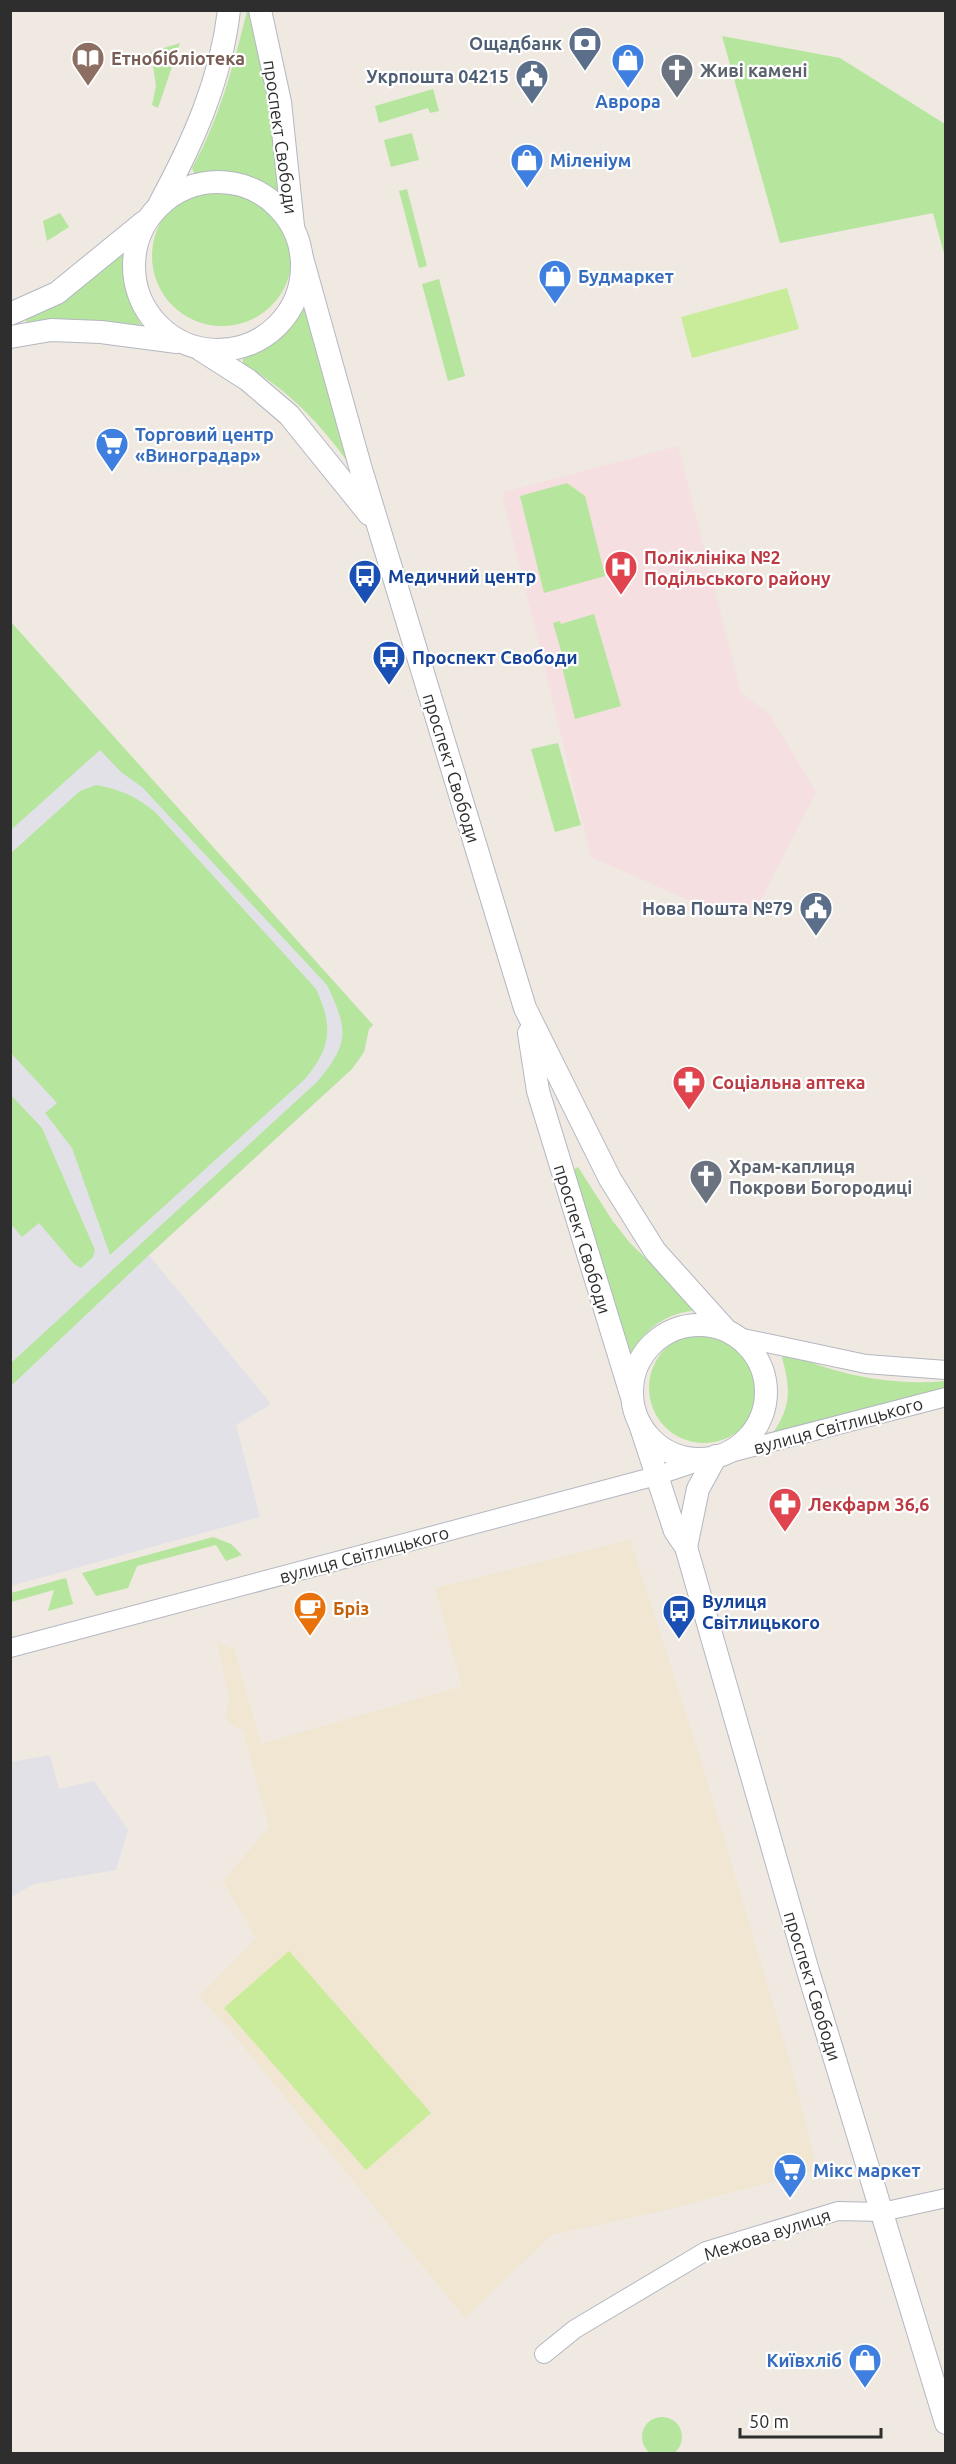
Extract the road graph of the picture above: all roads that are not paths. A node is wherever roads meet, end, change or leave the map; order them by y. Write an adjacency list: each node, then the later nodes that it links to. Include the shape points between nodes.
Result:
1 (229, 10): 3 (street, via 202,119)
2 (260, 10): 4 (street, проспект Свободи, via 280,102)
3 (153, 213): 4 (street, via 177,192 200,184 231,183 247,187 274,203); 6 (street, via 57,292); 8 (street, via 135,249 134,273 140,297 157,325)
4 (294, 228): 5 (street)
5 (302, 258): 8 (street, via 294,304 274,329 239,348); 9 (street, проспект Свободи)
6 (10, 314)
7 (10, 337): 8 (street, via 61,331 101,332)
8 (192, 346): 9 (street, проспект Свободи, via 248,380 289,415)
9 (380, 527): 10 (street, проспект Свободи)
10 (525, 1008): 11 (street, проспект Свободи, via 609,1179 655,1251); 14 (street, проспект Свободи, via 538,1091)
11 (732, 1334): 12 (street, вулиця Світлицького, via 867,1364); 14 (street, via 706,1325 685,1326 659,1337 638,1364); 16 (street, via 753,1352 763,1370 766,1397 758,1424)
12 (945, 1370)
13 (945, 1397): 16 (street, вулиця Світлицького)
14 (632, 1398): 15 (street)
15 (640, 1424): 16 (street, via 656,1443 678,1455); 17 (street, проспект Свободи)
16 (723, 1455): 17 (street, вулиця Світлицького); 18 (street, проспект Свободи, via 698,1490)
17 (656, 1476): 18 (street, проспект Свободи, via 675,1531); 19 (street, вулиця Світлицького)
18 (686, 1547): 21 (street, проспект Свободи, via 798,1938)
19 (10, 1648)
20 (945, 2198): 21 (street, Межова вулиця)
21 (882, 2212): 22 (street, Межова вулиця, via 838,2211 706,2251 575,2329); 23 (street, проспект Свободи)
22 (544, 2354)
23 (945, 2424)

